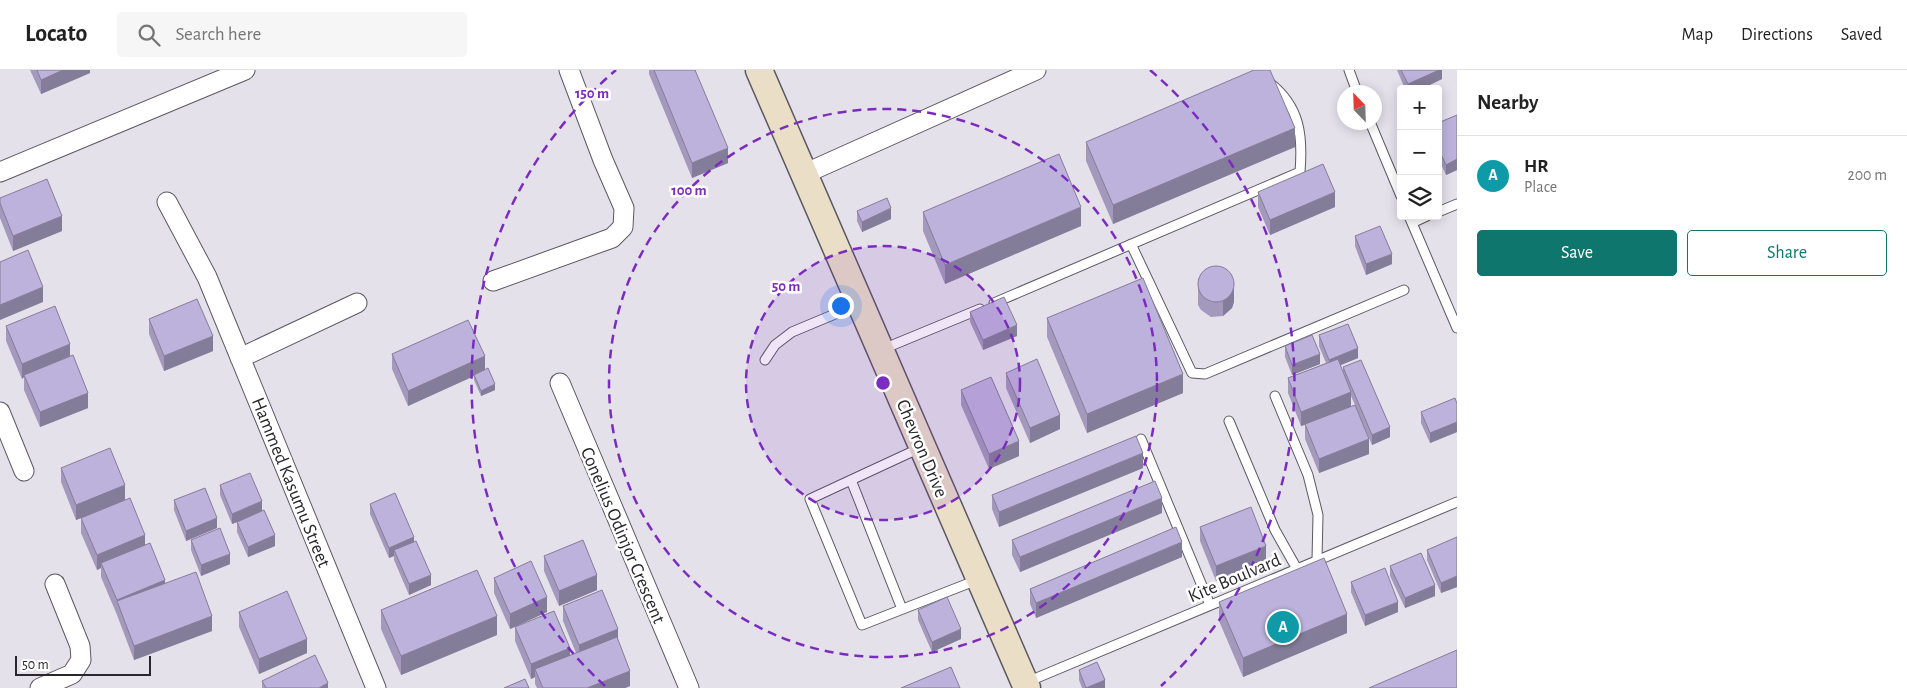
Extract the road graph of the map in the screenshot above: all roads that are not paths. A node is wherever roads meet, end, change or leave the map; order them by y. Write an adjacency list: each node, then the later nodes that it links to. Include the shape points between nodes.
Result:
1 (246, 70): 9 (street)
2 (569, 70): 17 (street, via 602,160 624,208 623,227 612,238)
3 (759, 70): 10 (main road, Chevron Drive)
4 (1036, 70): 10 (street)
5 (1349, 70): 7 (lane)
6 (1259, 83): 16 (lane, via 1266,80 1280,91 1296,114 1302,148 1300,172)
7 (1355, 85)
8 (1373, 130): 11 (lane)
9 (0, 172)
10 (804, 174): 20 (main road, Chevron Drive)
11 (1397, 186)
12 (167, 202): 23 (street, Hammed Kasumu Street, via 207,277)
13 (1457, 204): 14 (lane)
14 (1442, 210)
15 (1411, 220): 21 (lane)
16 (1130, 244): 18 (lane, via 1192,373 1205,374); 22 (lane)
17 (493, 281)
18 (1404, 290)
19 (357, 303): 23 (street)
20 (860, 303): 22 (main road, Chevron Drive); 24 (lane, via 792,332 775,345)
21 (1457, 328)
22 (881, 350): 30 (main road, Chevron Drive)
23 (240, 358): 42 (street, Hammed Kasumu Street)
24 (765, 360)
25 (560, 383): 43 (street, Conelius Odinjor Crescent)
26 (1275, 396): 34 (lane, via 1308,475 1318,515)
27 (0, 412): 31 (street)
28 (1229, 420): 35 (lane, via 1275,530)
29 (1141, 439): 38 (lane)
30 (923, 447): 32 (lane); 36 (main road, Chevron Drive)
31 (24, 470)
32 (851, 480): 39 (lane); 39 (lane, via 810,499 862,625)
33 (1457, 502): 34 (lane, Kite Boulvard)
34 (1317, 560): 35 (lane, Kite Boulvard)
35 (1297, 569): 38 (lane, Kite Boulvard)
36 (979, 579): 39 (lane); 40 (main road, Chevron Drive)
37 (55, 584): 41 (street, via 80,646 81,660 72,674)
38 (1210, 605): 40 (lane, Kite Boulvard)
39 (902, 609)
40 (1026, 686)
41 (40, 688)
42 (376, 688)
43 (689, 688)

